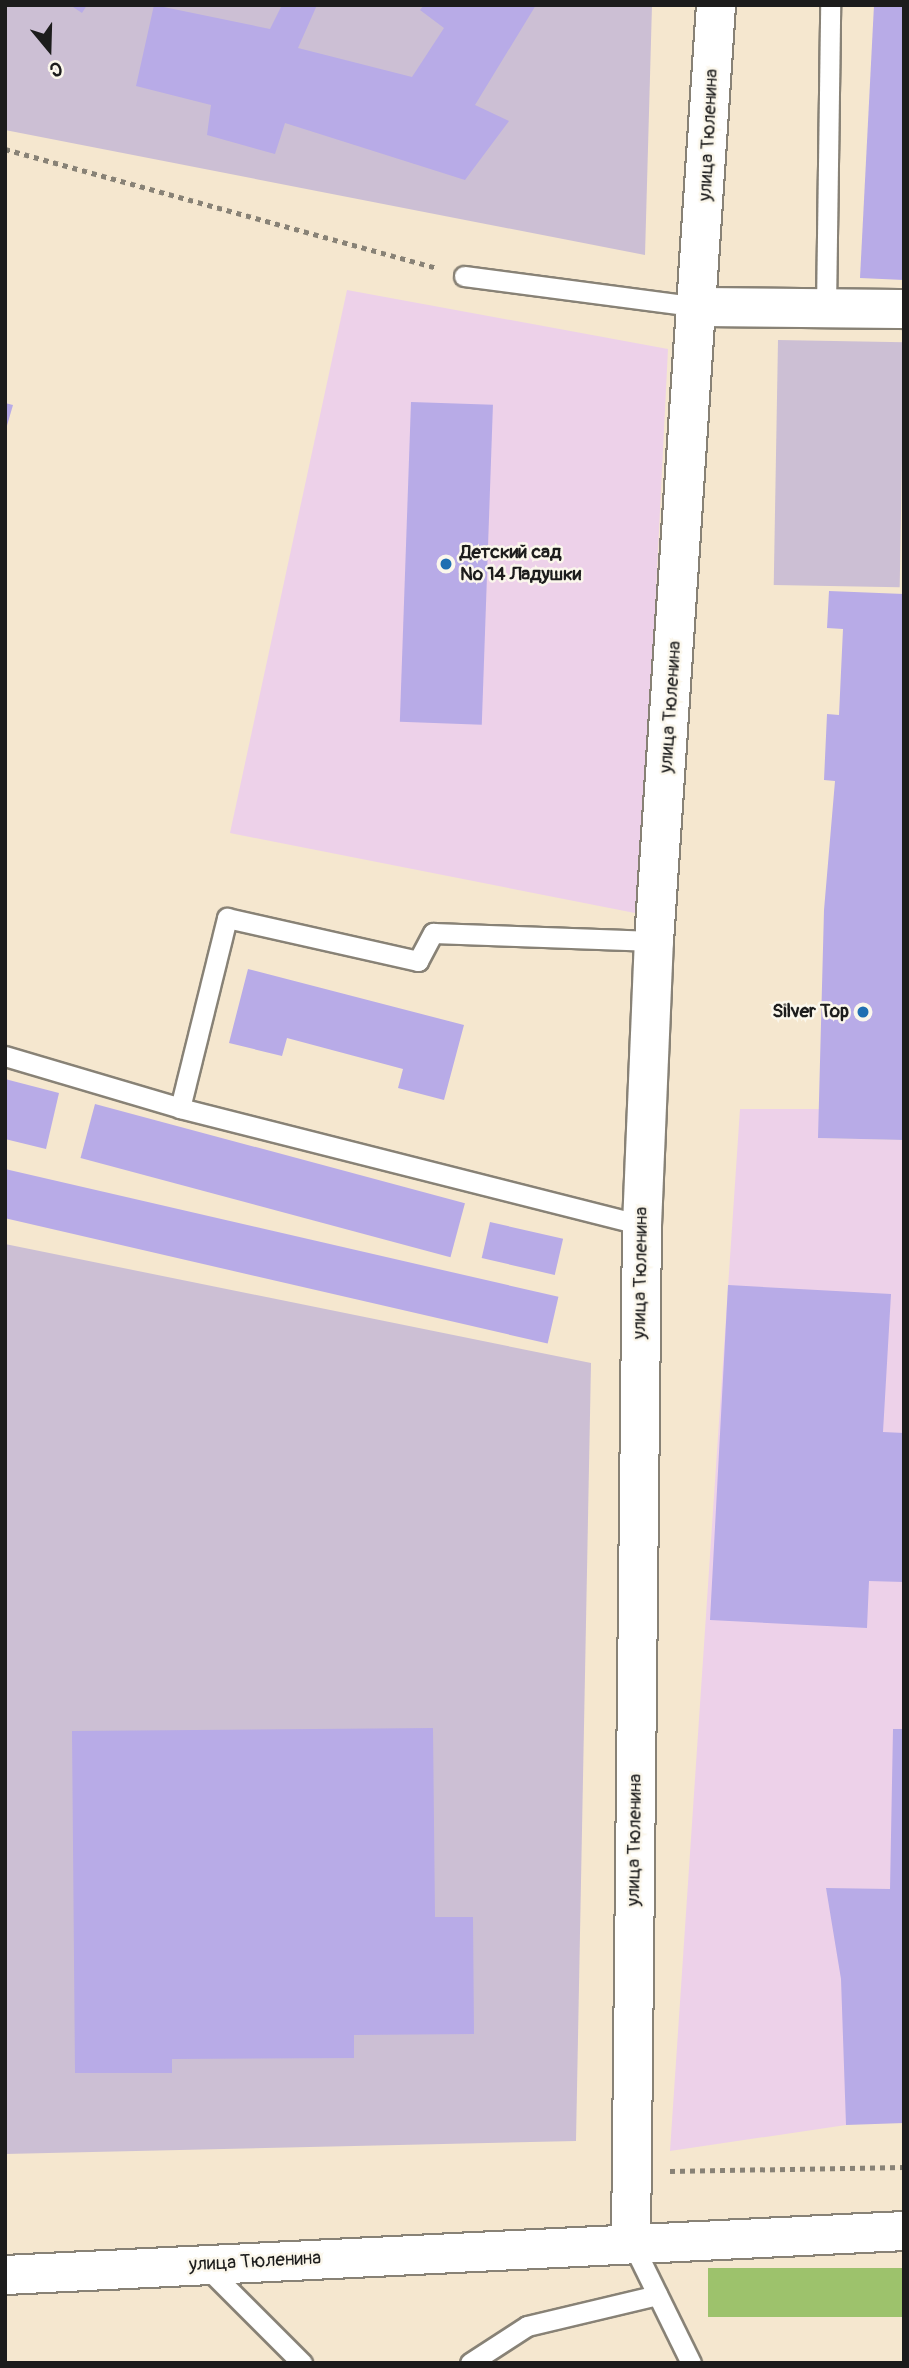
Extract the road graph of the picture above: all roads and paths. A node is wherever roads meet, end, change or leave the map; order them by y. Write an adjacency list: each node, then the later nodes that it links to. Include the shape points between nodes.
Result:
1 (716, 5): 5 (street, улица Тюленина)
2 (830, 5): 6 (lane)
3 (5, 149): 4 (path)
4 (464, 276): 5 (lane)
5 (699, 307): 6 (street); 8 (street, улица Тюленина)
6 (826, 308): 7 (street)
7 (904, 309)
8 (654, 941): 10 (lane, via 433,933 418,961 226,918); 11 (street, улица Тюленина)
9 (5, 1056): 10 (lane)
10 (180, 1108): 11 (lane)
11 (642, 1225): 13 (street, улица Тюленина)
12 (904, 2167): 13 (path)
13 (631, 2172): 15 (street, улица Тюленина)
14 (904, 2231): 15 (street, улица Тюленина)
15 (631, 2241): 16 (street, улица Тюленина); 18 (lane)
16 (203, 2264): 17 (street, улица Тюленина); 19 (lane)
17 (5, 2275)
18 (657, 2295): 20 (lane, via 527,2326); 21 (lane)
19 (302, 2363)
20 (470, 2363)
21 (691, 2363)

